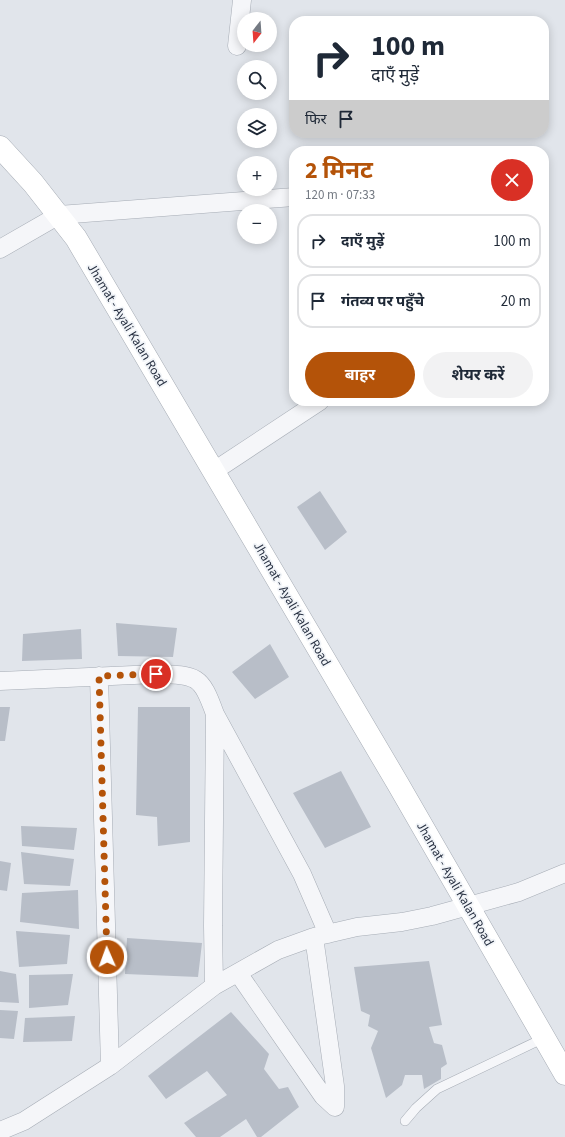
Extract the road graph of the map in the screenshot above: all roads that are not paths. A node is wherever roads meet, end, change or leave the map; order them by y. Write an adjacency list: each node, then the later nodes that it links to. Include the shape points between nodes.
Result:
1 (242, 0): 2 (street)
2 (241, 12)
3 (0, 147): 5 (street, Jhamat - Ayali Kalan Road)
4 (289, 198): 5 (street)
5 (59, 215): 6 (street); 8 (street, Jhamat - Ayali Kalan Road, via 76,238)
6 (0, 249)
7 (312, 406): 8 (street)
8 (214, 471): 13 (street, Jhamat - Ayali Kalan Road)
9 (99, 676): 10 (street); 11 (street, via 180,674 198,680 209,697); 18 (street)
10 (0, 681)
11 (215, 714): 14 (street, via 299,868); 16 (street)
12 (565, 873): 13 (street, via 519,892)
13 (467, 906): 14 (street, via 432,916); 17 (street, Jhamat - Ayali Kalan Road)
14 (321, 935): 15 (street, via 278,950); 15 (street, via 335,1107 323,1096)
15 (238, 972): 16 (street)
16 (214, 986): 18 (street)
17 (544, 1038): 19 (street, Jhamat - Ayali Kalan Road); 20 (lane, via 437,1089)
18 (110, 1066): 21 (street, via 24,1121)
19 (565, 1074)
20 (405, 1121)
21 (0, 1131)

